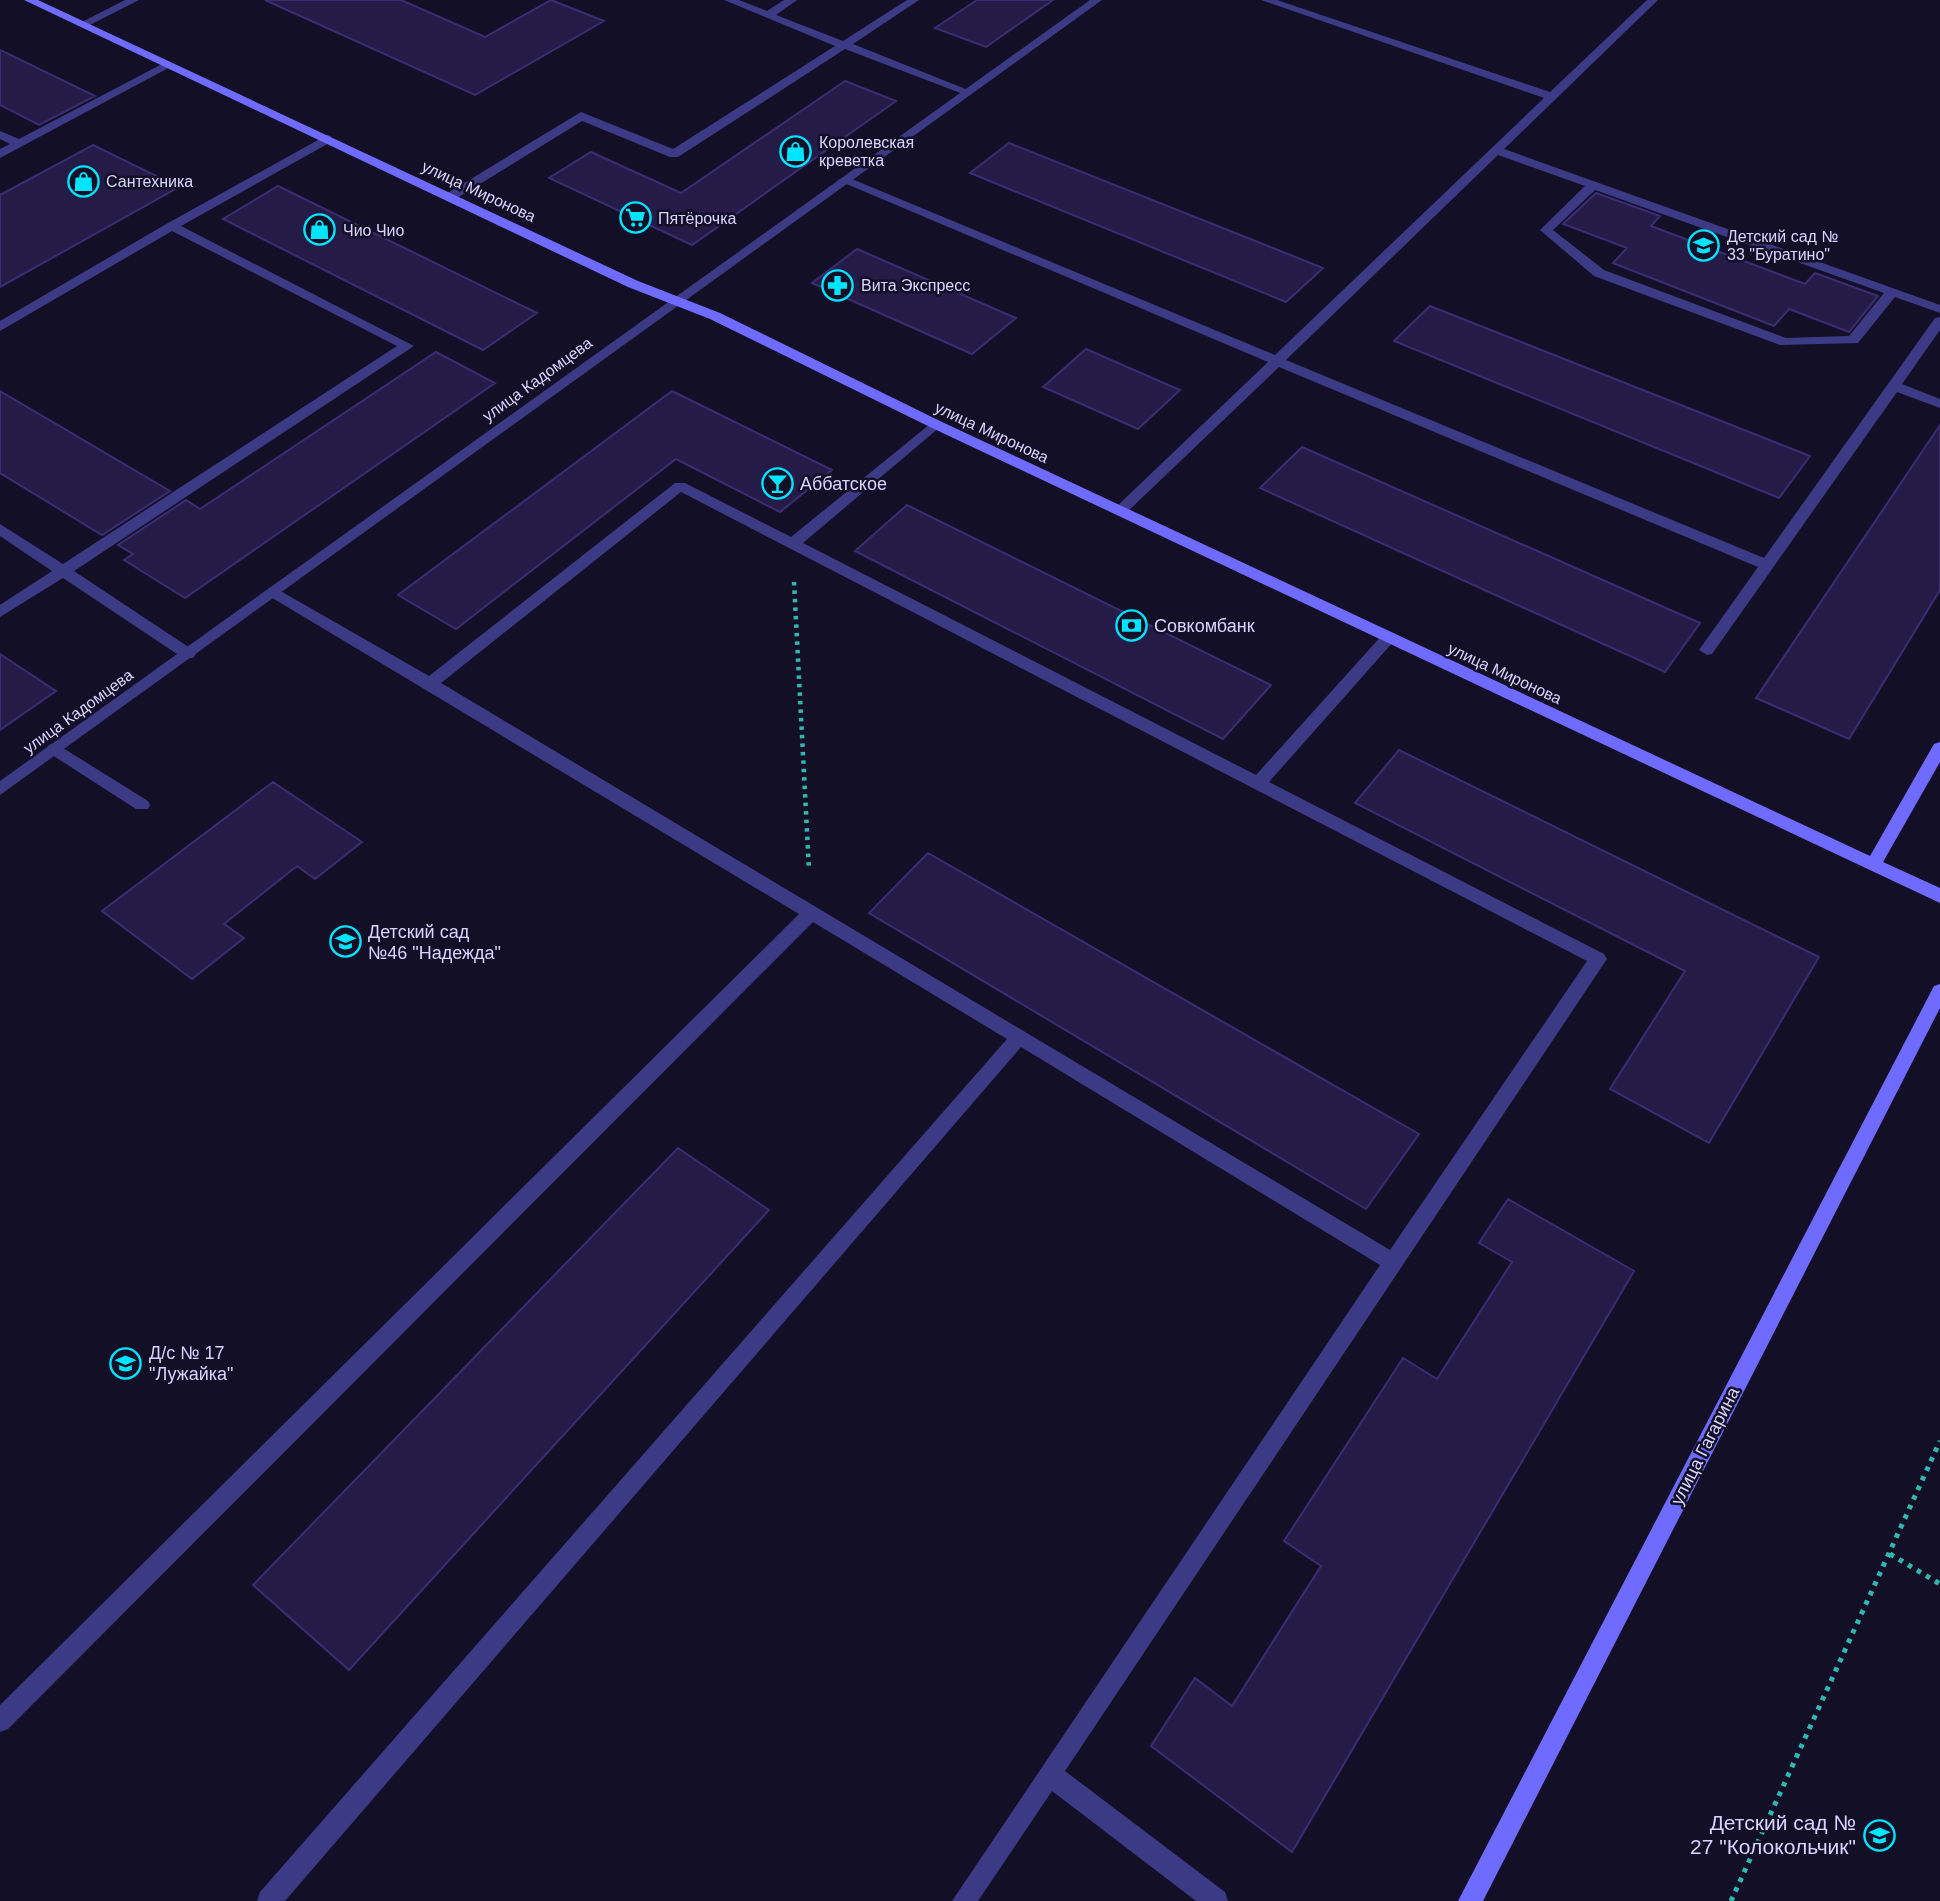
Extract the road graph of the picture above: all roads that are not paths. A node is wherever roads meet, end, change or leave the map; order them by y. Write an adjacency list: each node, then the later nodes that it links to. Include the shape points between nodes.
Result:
1 (29, 0): 10 (main road, улица Миронова)
2 (134, 0): 10 (street)
3 (729, 0): 9 (street)
4 (792, 0): 9 (street)
5 (914, 0): 11 (street)
6 (1097, 0): 13 (street, улица Кадомцева)
7 (1266, 0): 14 (street)
8 (1653, 0): 14 (street)
9 (768, 15): 11 (street)
10 (82, 25): 12 (main road, улица Миронова)
11 (844, 45): 13 (street); 22 (street, via 674,155 581,116)
12 (168, 65): 16 (main road, улица Миронова); 17 (street)
13 (967, 92): 20 (street, улица Кадомцева)
14 (1552, 97): 18 (street)
15 (0, 135): 17 (street)
16 (327, 139): 22 (main road, улица Миронова); 23 (street)
17 (19, 144): 19 (street)
18 (1497, 151): 21 (street); 29 (street)
19 (0, 154)
20 (843, 180): 25 (street, улица Кадомцева); 29 (street)
21 (1592, 186): 24 (street); 24 (street, via 1546,230 1600,273 1785,342 1853,340)
22 (450, 197): 25 (main road, улица Миронова)
23 (172, 226): 28 (street); 37 (street, via 407,346)
24 (1892, 292): 26 (street)
25 (674, 302): 32 (main road, улица Миронова, via 715,316); 38 (street, улица Кадомцева)
26 (1940, 309)
27 (1940, 321): 30 (street)
28 (0, 327)
29 (1278, 360): 33 (street); 36 (street)
30 (1894, 386): 31 (street); 36 (street)
31 (1940, 404)
32 (935, 424): 33 (main road, улица Миронова); 35 (street)
33 (1120, 511): 40 (main road, улица Миронова)
34 (0, 529): 37 (street)
35 (792, 544): 43 (street, via 680,486); 46 (street)
36 (1767, 565): 41 (street)
37 (64, 571): 39 (street); 42 (street)
38 (272, 593): 42 (street, улица Кадомцева); 43 (street)
39 (0, 612)
40 (1389, 638): 46 (street); 49 (main road, улица Миронова)
41 (1707, 650)
42 (188, 654): 45 (street, улица Кадомцева)
43 (429, 684): 51 (street)
44 (1940, 748): 49 (main road)
45 (55, 749): 47 (street, улица Кадомцева); 48 (street)
46 (1258, 784): 54 (street, via 1598,959)
47 (0, 789)
48 (142, 806)
49 (1873, 865): 50 (main road, улица Миронова)
50 (1940, 896)
51 (811, 913): 53 (street); 55 (street)
52 (1940, 991): 60 (main road, улица Гагарина)
53 (1019, 1037): 54 (street); 57 (street)
54 (1393, 1262): 56 (street)
55 (0, 1721)
56 (1049, 1774): 58 (street); 59 (street)
57 (269, 1901)
58 (964, 1901)
59 (1216, 1901)
60 (1470, 1901)

